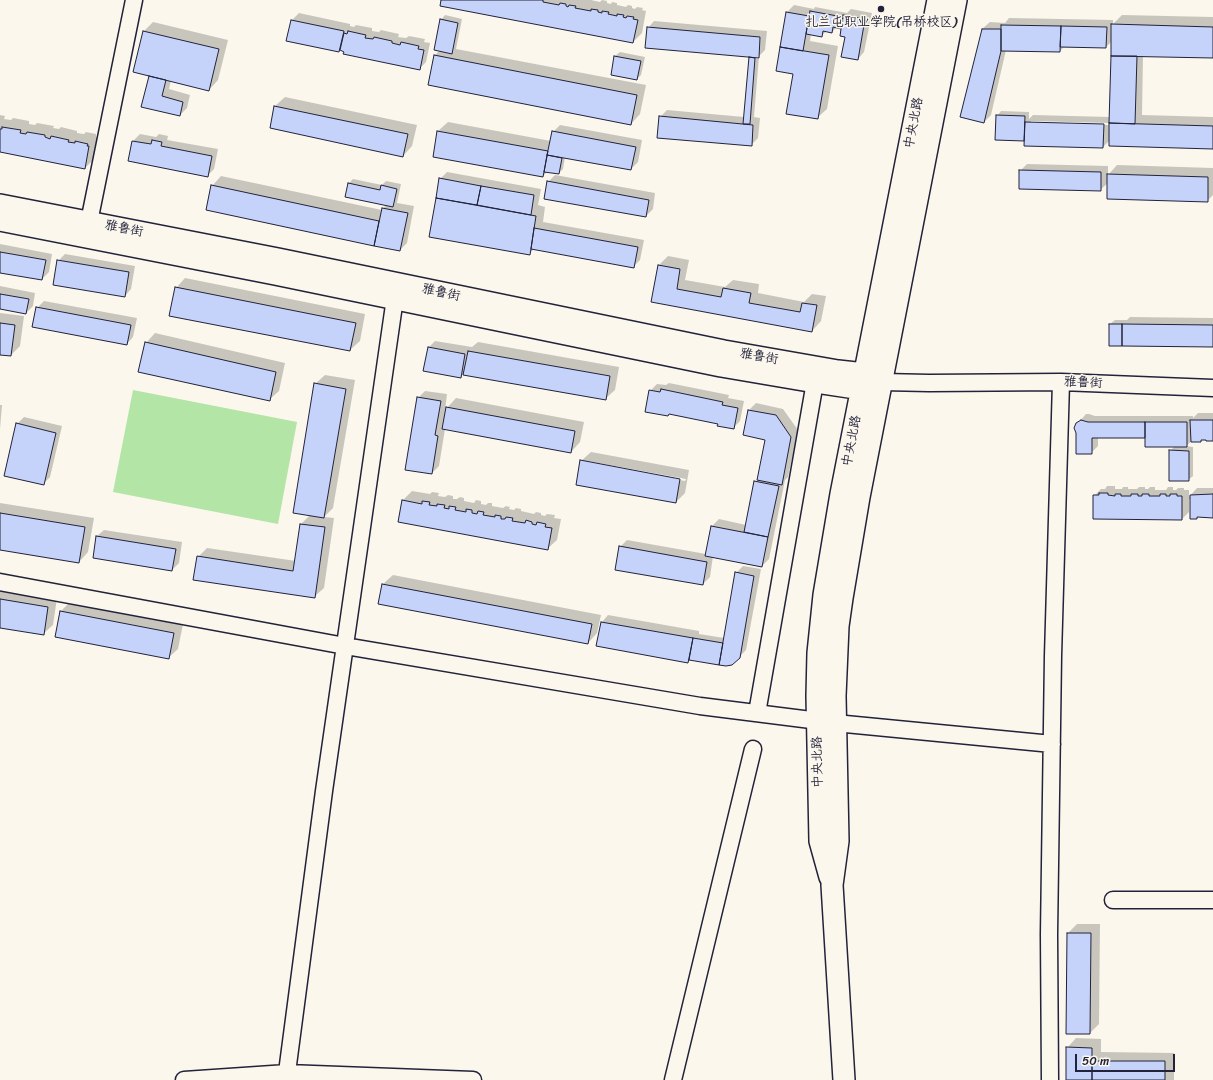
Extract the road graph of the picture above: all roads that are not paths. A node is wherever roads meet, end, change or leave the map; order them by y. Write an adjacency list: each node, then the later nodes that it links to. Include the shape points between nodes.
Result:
1 (134, 0): 6 (street)
2 (938, 0): 9 (main road, 中央北路)
3 (956, 0): 9 (main road, 中央北路)
4 (0, 205): 6 (main road, 雅鲁街)
5 (0, 220): 7 (main road, 雅鲁街)
6 (89, 222): 9 (main road, 雅鲁街, via 817,368)
7 (395, 298): 8 (main road, 雅鲁街, via 721,366); 13 (street)
8 (815, 382): 9 (main road, 雅鲁街); 14 (street)
9 (870, 382): 10 (street, 雅鲁街); 15 (main road, 中央北路, via 859,497 842,598)
10 (1061, 382): 11 (street, 雅鲁街); 16 (street)
11 (1213, 388)
12 (0, 582): 13 (street)
13 (345, 646): 14 (street, via 700,706); 20 (street)
14 (757, 713): 15 (street)
15 (826, 722): 16 (street); 24 (main road, 中央北路, via 838,841 832,885)
16 (1052, 744): 25 (street)
17 (753, 749): 23 (street)
18 (1113, 900): 19 (street)
19 (1213, 900)
20 (286, 1076): 21 (street); 22 (street)
21 (184, 1080)
22 (473, 1080)
23 (673, 1080)
24 (844, 1080)
25 (1050, 1080)

